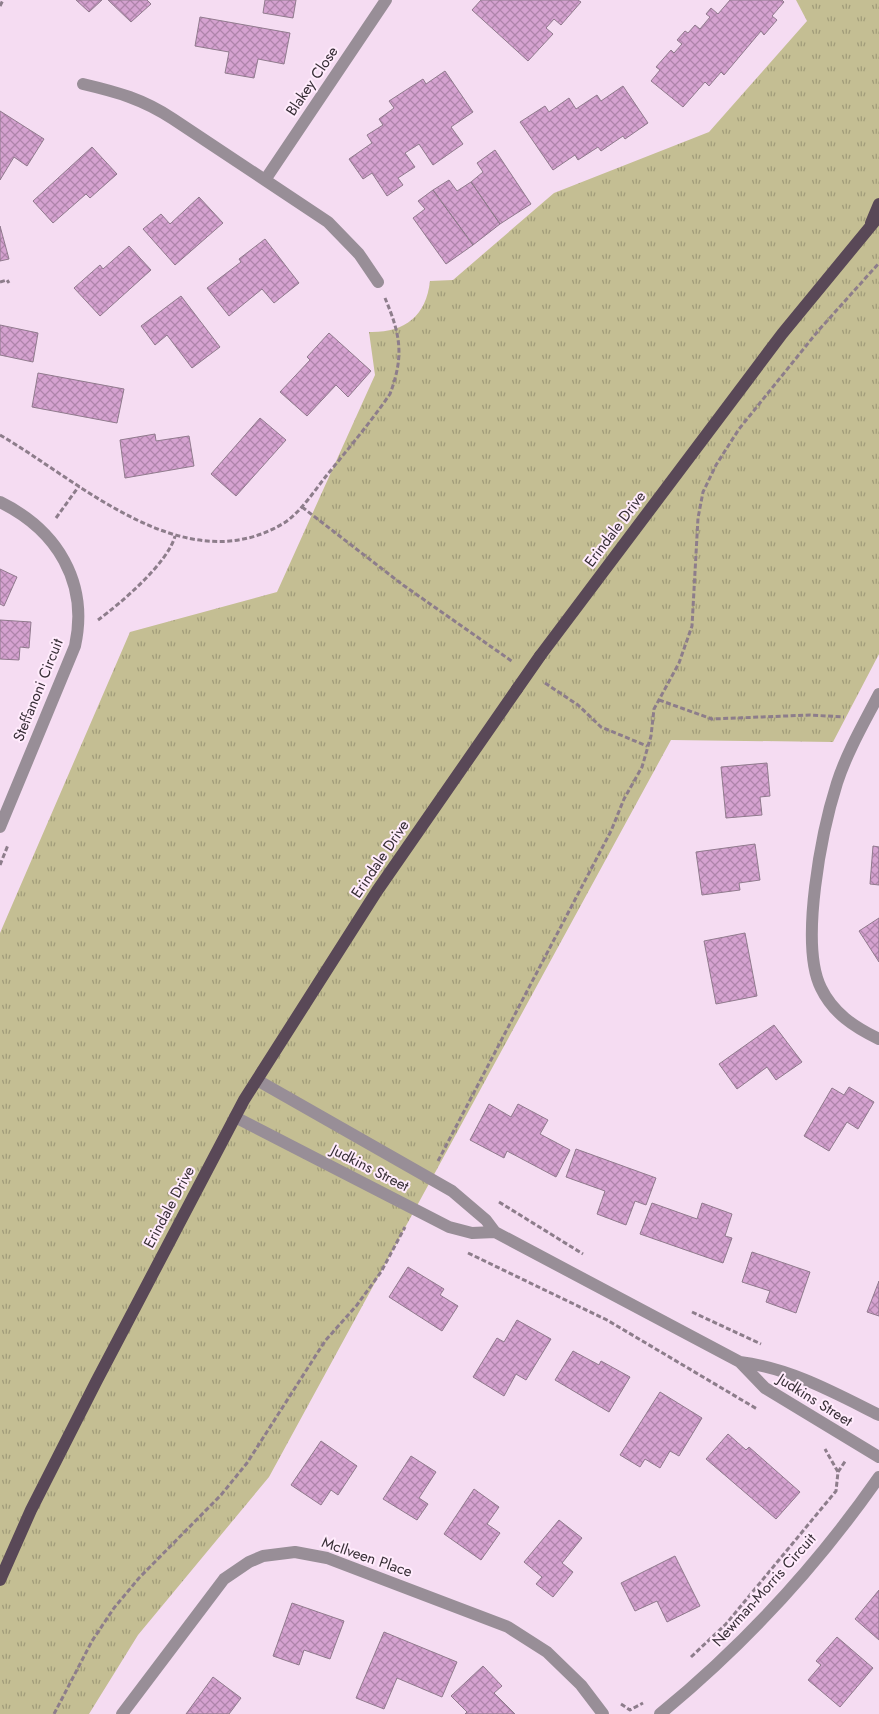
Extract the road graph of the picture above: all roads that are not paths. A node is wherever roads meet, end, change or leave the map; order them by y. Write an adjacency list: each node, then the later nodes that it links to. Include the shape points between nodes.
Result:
1 (386, 0): 3 (street, Blakey Close)
2 (82, 84): 3 (street, via 124,93 157,108)
3 (265, 180): 7 (street, via 328,222 359,254)
4 (879, 204): 6 (main road)
5 (879, 216): 6 (main road, Erindale Drive)
6 (868, 228): 12 (main road, Erindale Drive, bridge, via 782,334 540,656 377,891)
7 (378, 282)
8 (0, 502): 10 (street, Steffanoni Circuit, via 38,526 60,552 74,583 80,615 75,646)
9 (879, 694): 11 (street, via 838,782 823,840 812,935 812,961 820,987 836,1011 857,1029)
10 (0, 827)
11 (879, 1039)
12 (257, 1080): 13 (main road, Erindale Drive); 14 (street, Judkins Street, via 452,1191)
13 (235, 1117): 14 (street, Judkins Street, via 449,1227 472,1233); 19 (main road, Erindale Drive, via 91,1390)
14 (495, 1232): 15 (street, Judkins Street)
15 (740, 1362): 16 (street, Judkins Street, via 758,1364 810,1381); 17 (street, Judkins Street, via 765,1388)
16 (879, 1415)
17 (879, 1458)
18 (879, 1477): 22 (street, Newman-Morris Circuit, via 800,1579 734,1649)
19 (0, 1580)
20 (122, 1714): 21 (street, McIlveen Place, via 224,1579 264,1556 295,1552 327,1558 508,1627 547,1652 581,1685)
21 (603, 1714)
22 (660, 1714)

